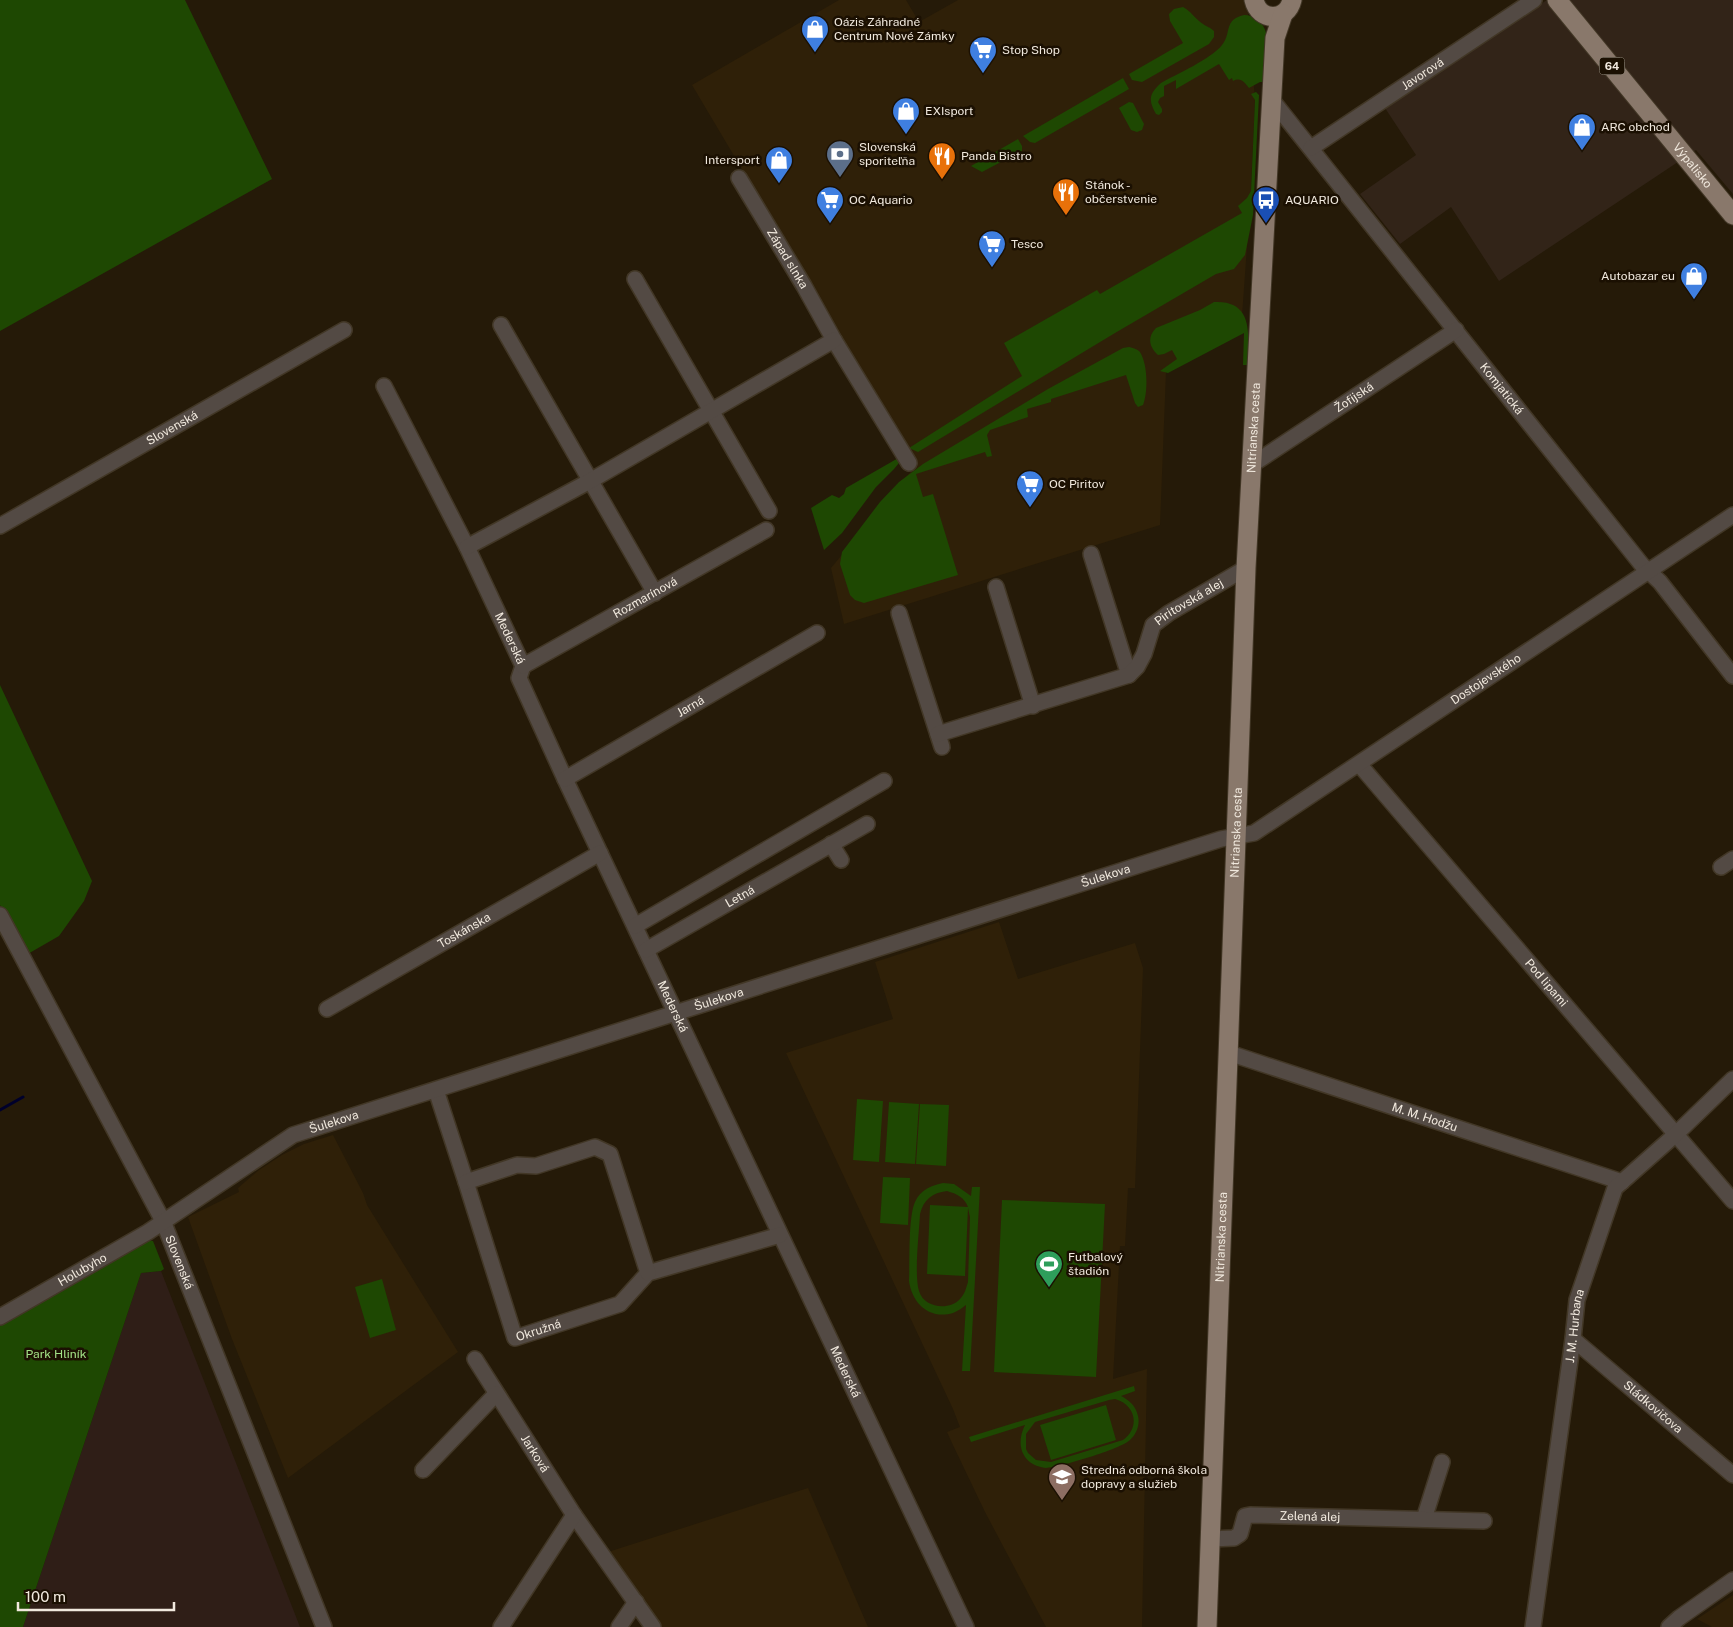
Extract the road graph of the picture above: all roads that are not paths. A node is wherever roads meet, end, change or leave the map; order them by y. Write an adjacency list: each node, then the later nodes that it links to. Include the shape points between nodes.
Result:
1 (1254, 0): 4 (main road, Nitrianska cesta, via 1258,10)
2 (1534, 0): 6 (street, Javorová)
3 (1557, 0): 8 (main road, Výpalisko / 64)
4 (1285, 6): 5 (main road, Nitrianska cesta, via 1275,38)
5 (1272, 100): 6 (street, Komjatická); 17 (main road, Nitrianska cesta)
6 (1311, 148): 12 (street, Komjatická)
7 (738, 178): 13 (street, Západ slnka)
8 (1733, 215)
9 (635, 280): 15 (street)
10 (501, 325): 18 (street)
11 (344, 330): 21 (street, Slovenská)
12 (1456, 330): 17 (street, Žofijská); 26 (street, Komjatická)
13 (834, 340): 15 (street); 16 (street, Západ slnka)
14 (384, 386): 23 (street, Mederská)
15 (710, 410): 18 (street); 19 (street)
16 (909, 463)
17 (1253, 464): 25 (main road, Nitrianska cesta)
18 (590, 481): 23 (street); 28 (street)
19 (769, 511)
20 (1733, 515): 26 (street, Dostojevského)
21 (0, 526)
22 (766, 530): 28 (street, Rozmarínová)
23 (467, 547): 33 (street, Mederská)
24 (1091, 554): 32 (street)
25 (1246, 568): 31 (street, Piritovská alej, via 1152,625); 41 (main road, Nitrianska cesta)
26 (1648, 572): 35 (street, Komjatická, via 1660,582); 37 (street, Dostojevského)
27 (996, 587): 36 (street)
28 (655, 593): 33 (street, Rozmarínová)
29 (898, 613): 36 (street, via 940,741)
30 (817, 633): 38 (street, Jarná)
31 (1146, 648): 32 (street, via 1135,653); 34 (street, Piritovská alej, via 1138,667)
32 (1121, 650): 34 (street)
33 (524, 666): 38 (street, Mederská, via 519,678)
34 (1129, 675): 36 (street)
35 (1733, 676)
36 (1034, 706)
37 (1359, 764): 41 (street, Dostojevského, via 1254,833); 53 (street, Pod lipami)
38 (565, 779): 43 (street, Mederská)
39 (884, 781): 46 (street)
40 (867, 824): 42 (street, Letná)
41 (1237, 836): 49 (street, Šulekova); 50 (main road, Nitrianska cesta)
42 (831, 844): 44 (street); 47 (street, Letná)
43 (600, 853): 46 (street, Mederská); 48 (street, Toskánska)
44 (841, 860)
45 (0, 915): 57 (street, Slovenská)
46 (635, 926): 47 (street, Mederská)
47 (646, 950): 49 (street, Mederská)
48 (327, 1009)
49 (676, 1014): 52 (street, Šulekova); 58 (street, Mederská)
50 (1229, 1053): 55 (street, M. M. Hodžu); 70 (main road, Nitrianska cesta)
51 (1733, 1079): 53 (street, J. M. Hurbana)
52 (436, 1090): 54 (street, Okružná); 57 (street, Šulekova, via 293,1135)
53 (1675, 1134): 55 (street, J. M. Hurbana); 56 (street, Pod lipami)
54 (466, 1182): 59 (street, via 518,1165 536,1166 595,1147 610,1154); 59 (street, Okružná, via 515,1338 620,1304)
55 (1622, 1182): 61 (street, J. M. Hurbana, via 1615,1188 1577,1300)
56 (1733, 1202)
57 (163, 1221): 60 (street, Holubyho); 73 (street, Slovenská)
58 (780, 1235): 59 (street); 77 (street, Mederská)
59 (648, 1273)
60 (0, 1317)
61 (1573, 1339): 66 (street, Sládkovičova); 79 (street, J. M. Hurbana)
62 (475, 1359): 63 (street, Jarková)
63 (496, 1394): 65 (street); 67 (street, Jarková)
64 (1442, 1462): 68 (street)
65 (423, 1470)
66 (1733, 1476)
67 (574, 1515): 72 (street, Jarková); 74 (street)
68 (1424, 1519): 69 (street, Zelená alej); 70 (street, Zelená alej, via 1250,1515 1245,1516 1240,1534 1234,1538)
69 (1484, 1521)
70 (1211, 1539): 78 (main road, Nitrianska cesta)
71 (1733, 1580): 80 (street)
72 (636, 1602): 75 (street); 76 (street, Jarková)
73 (324, 1627)
74 (501, 1627)
75 (619, 1627)
76 (652, 1627)
77 (966, 1627)
78 (1207, 1627)
79 (1533, 1627)
80 (1669, 1627)

